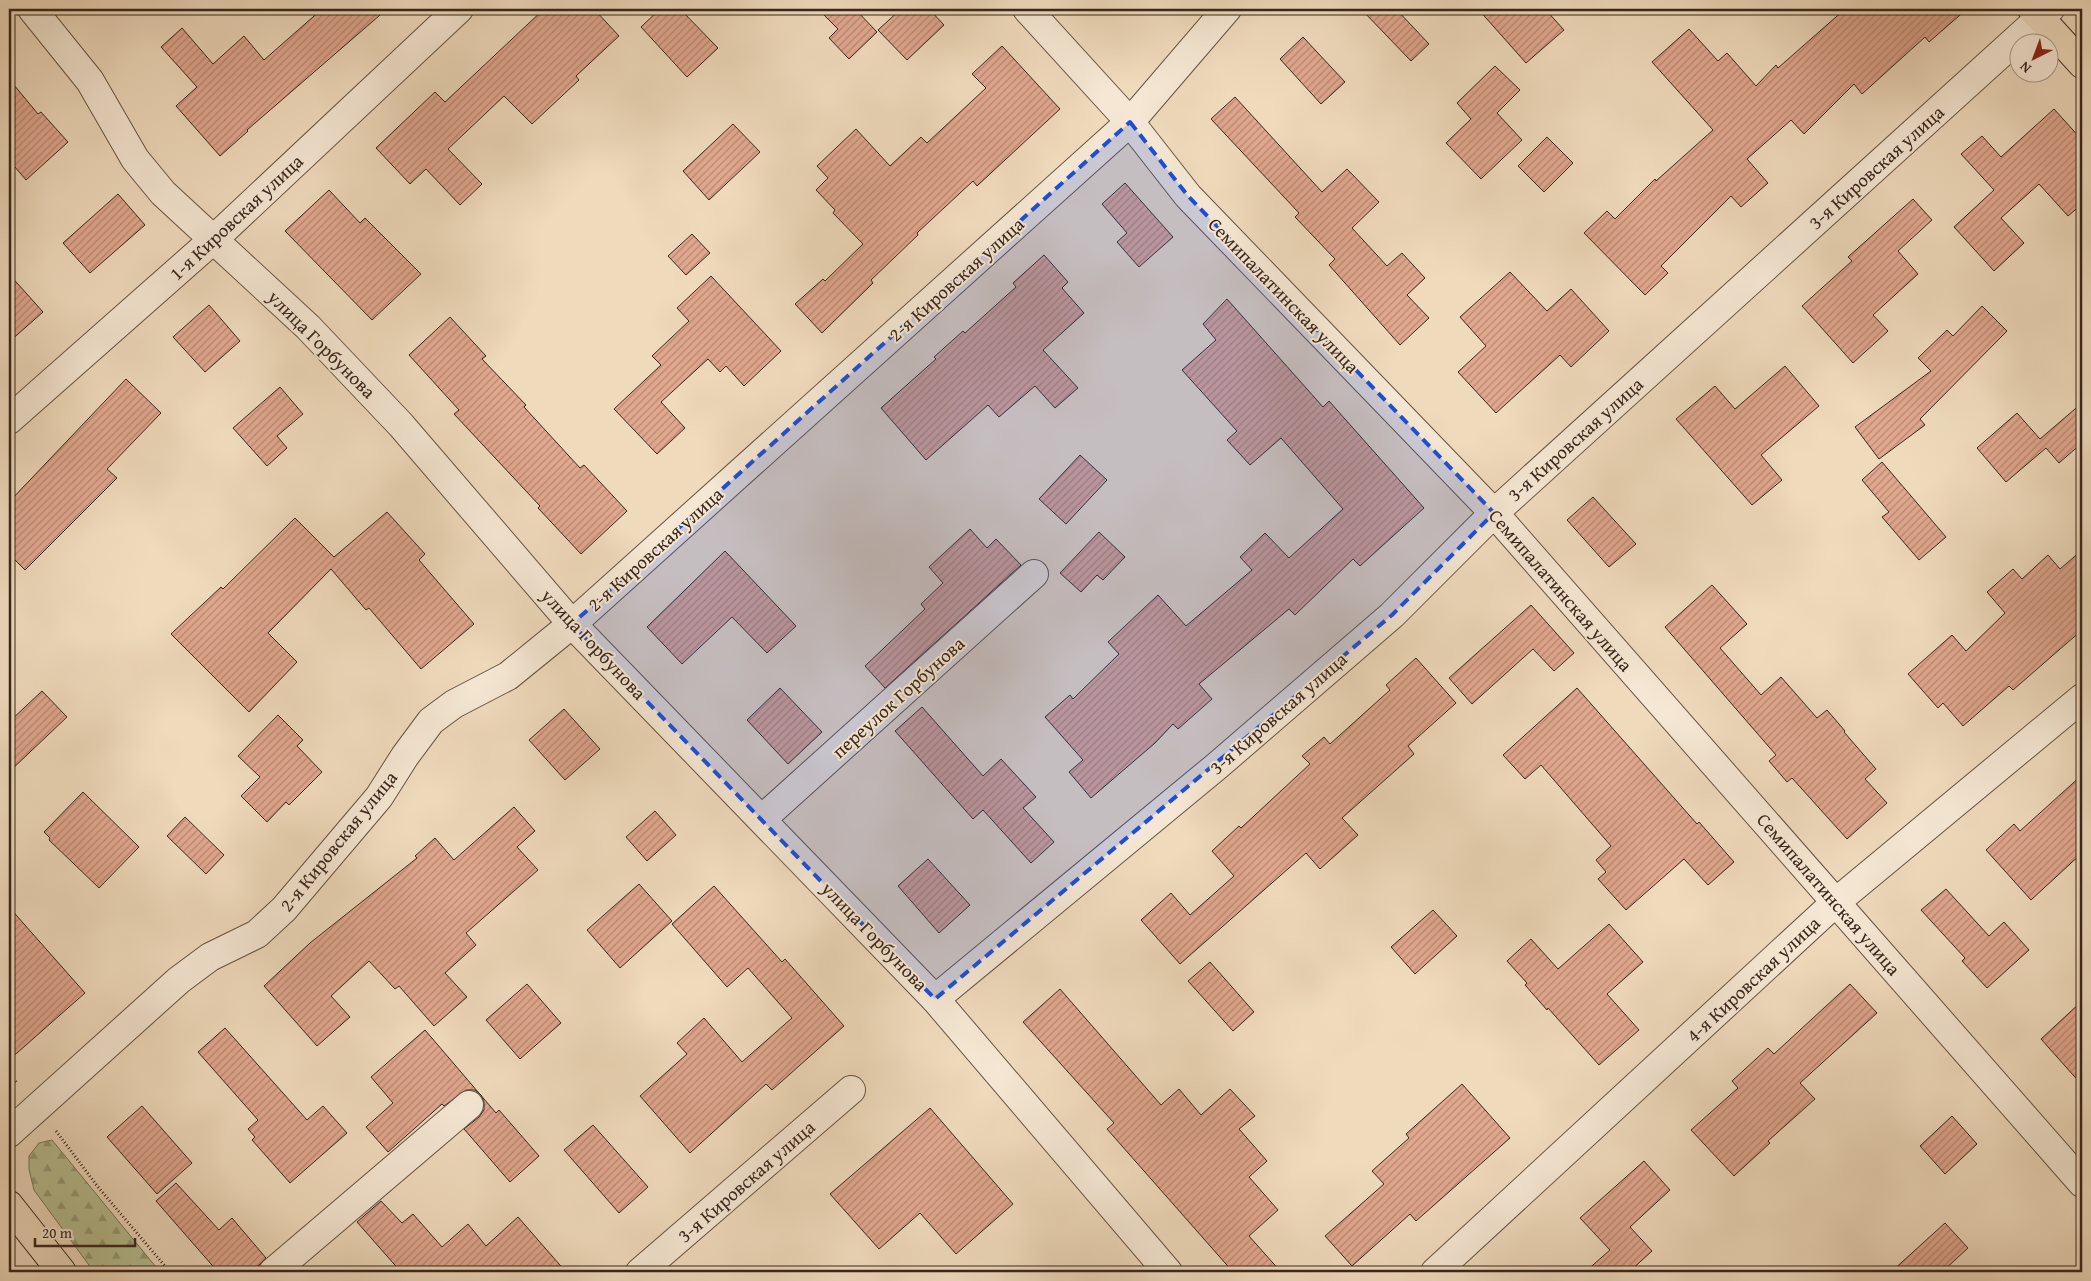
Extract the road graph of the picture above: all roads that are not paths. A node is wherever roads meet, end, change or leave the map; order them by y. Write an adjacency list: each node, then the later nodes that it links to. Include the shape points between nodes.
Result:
1 (32, 9): 8 (street, улица Горбунова, via 90,81 135,159 163,192)
2 (459, 9): 8 (street, 1-я Кировская улица)
3 (1027, 9): 7 (street, Семипалатинская улица)
4 (1227, 9): 7 (street, 2-я Кировская улица)
5 (2041, 12): 6 (main road); 10 (street, 3-я Кировская улица)
6 (2082, 64)
7 (1130, 122): 10 (street, Семипалатинская улица, via 1188,196); 12 (street, 2-я Кировская улица)
8 (214, 239): 9 (street, 1-я Кировская улица); 12 (street, улица Горбунова, via 308,327 402,425)
9 (9, 420)
10 (1494, 513): 15 (street, Семипалатинская улица); 16 (street, 3-я Кировская улица, via 1385,621 1217,766)
11 (1034, 574): 14 (street, переулок Горбунова)
12 (572, 624): 14 (street, улица Горбунова); 19 (street, 2-я Кировская улица, via 508,676 454,704 431,721 379,797 284,909 257,934 210,957 179,980)
13 (2082, 698): 15 (street, 4-я Кировская улица)
14 (762, 819): 16 (street, улица Горбунова)
15 (1836, 902): 20 (street, Семипалатинская улица); 26 (street, 4-я Кировская улица)
16 (936, 999): 25 (street, улица Горбунова)
17 (851, 1090): 24 (street, 3-я Кировская улица)
18 (469, 1105): 23 (street)
19 (9, 1133)
20 (2082, 1183)
21 (9, 1206): 22 (main road)
22 (62, 1272)
23 (273, 1272)
24 (640, 1272)
25 (1168, 1272)
26 (1435, 1272)

